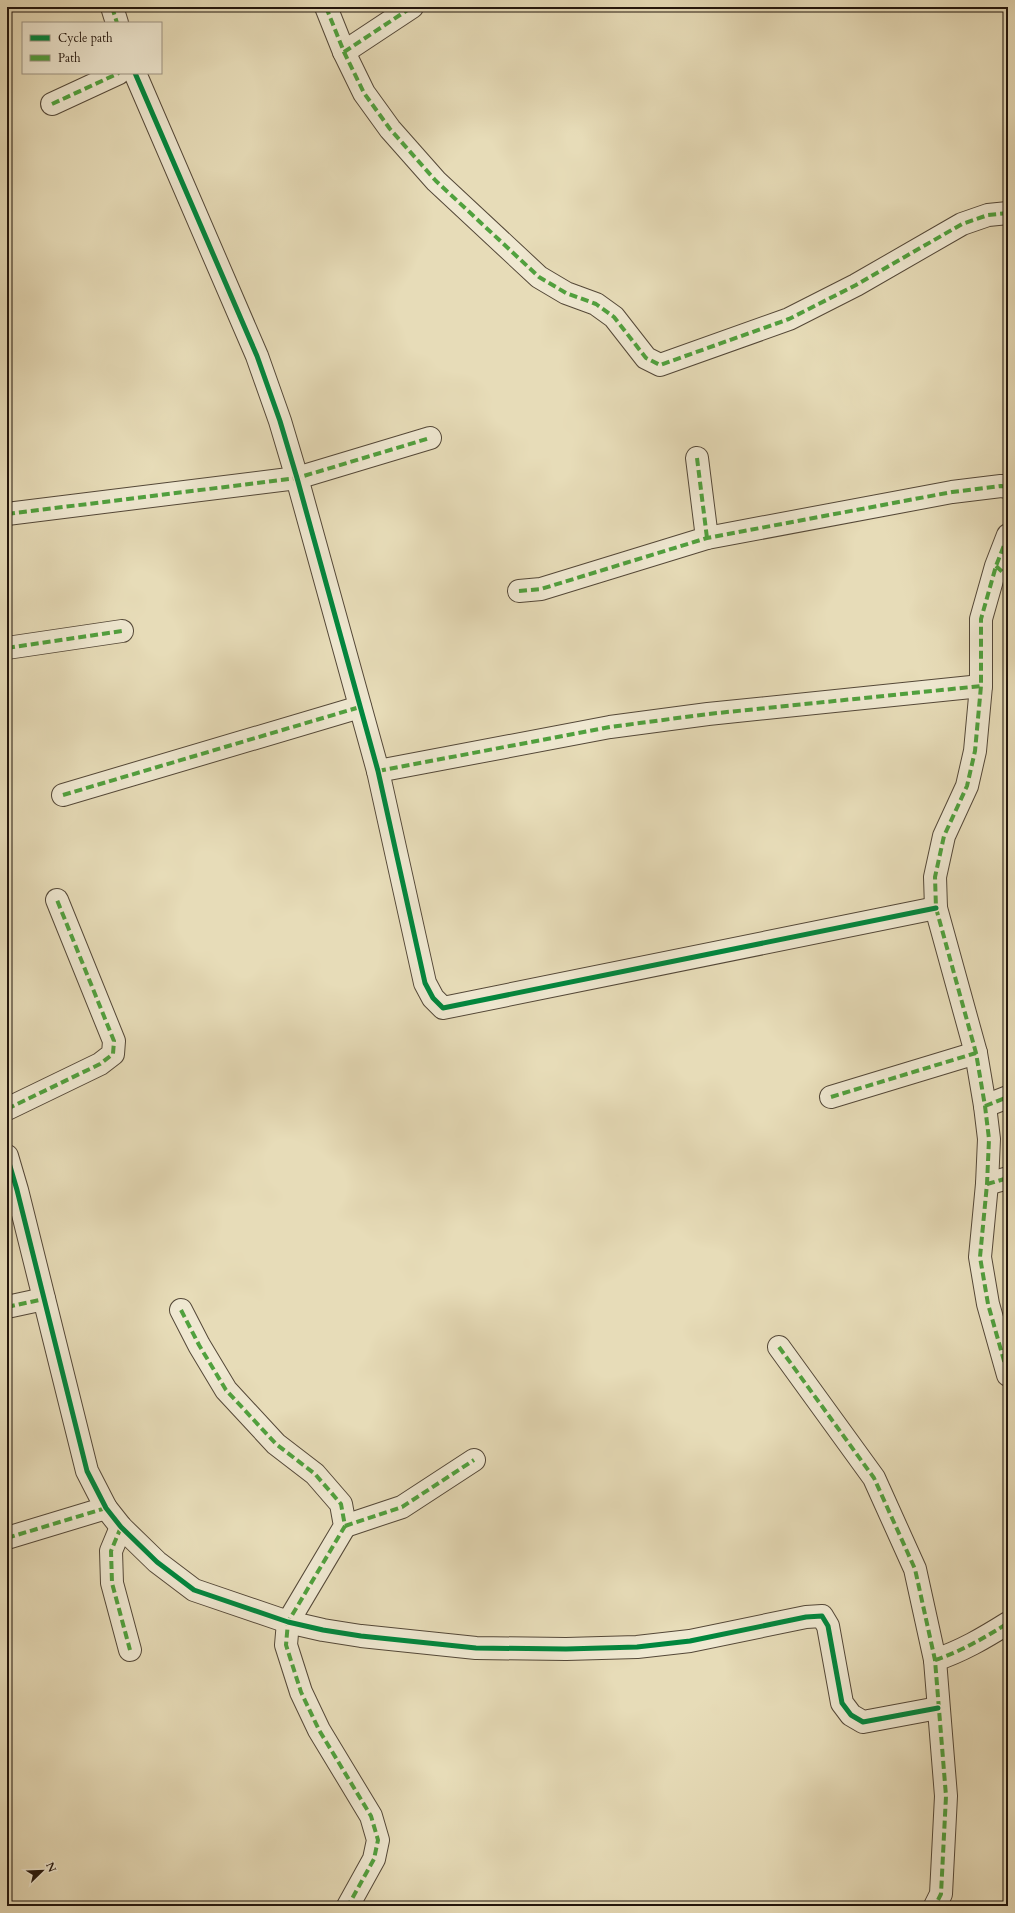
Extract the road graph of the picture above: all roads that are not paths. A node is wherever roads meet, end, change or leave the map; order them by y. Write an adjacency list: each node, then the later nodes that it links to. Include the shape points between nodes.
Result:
1 (112, 7): 4 (street)
2 (326, 7): 5 (street)
3 (412, 7): 5 (street)
4 (117, 22)
5 (344, 52): 9 (street, via 364,93 390,129 436,181 539,278 566,293 596,304 614,317 646,358 660,365 789,319 856,285 962,224 988,215)
6 (117, 74): 8 (street)
7 (135, 74): 12 (street, via 258,356)
8 (52, 104)
9 (1008, 213)
10 (430, 438): 12 (street)
11 (697, 458): 16 (street)
12 (297, 478): 14 (street); 22 (street)
13 (1008, 487): 16 (street, via 952,492)
14 (7, 514)
15 (1008, 535): 17 (street)
16 (708, 538): 18 (street, via 541,589)
17 (1002, 571): 21 (street, via 981,619)
18 (519, 590)
19 (122, 632): 20 (street)
20 (7, 648)
21 (981, 686): 23 (street, via 708,714 610,727); 26 (street, via 975,751 967,786 944,836 934,876)
22 (360, 707): 23 (street); 24 (street)
23 (378, 771): 26 (street, via 425,983 433,998 443,1008)
24 (63, 795)
25 (57, 900): 31 (street, via 114,1041 113,1054 100,1064)
26 (936, 908): 27 (street)
27 (976, 1053): 28 (street); 30 (street)
28 (831, 1096)
29 (1008, 1097): 30 (street)
30 (985, 1106): 34 (street, via 989,1139)
31 (7, 1109)
32 (7, 1156): 35 (street)
33 (1008, 1178): 34 (street)
34 (987, 1184): 39 (street, via 980,1257 988,1304)
35 (44, 1299): 36 (street); 41 (street, via 87,1471)
36 (7, 1307)
37 (181, 1310): 42 (street, via 226,1390 276,1444 315,1474 341,1504)
38 (779, 1347): 48 (street, via 874,1478 915,1569)
39 (1008, 1375)
40 (474, 1460): 42 (street, via 402,1507)
41 (106, 1508): 43 (street); 44 (street)
42 (345, 1526): 45 (street)
43 (121, 1527): 45 (street, via 157,1562 194,1590); 47 (street, via 111,1551 112,1583)
44 (7, 1538)
45 (288, 1622): 49 (street, via 361,1636 476,1648 566,1649 637,1647 822,1616 828,1626 842,1703 851,1715 863,1722); 50 (street, via 286,1645 301,1692 319,1730 371,1816 378,1840 374,1859)
46 (1008, 1623): 48 (street, via 954,1654)
47 (130, 1650)
48 (935, 1660): 49 (street)
49 (938, 1708): 51 (street, via 946,1796 941,1894)
50 (348, 1906)
51 (934, 1906)

